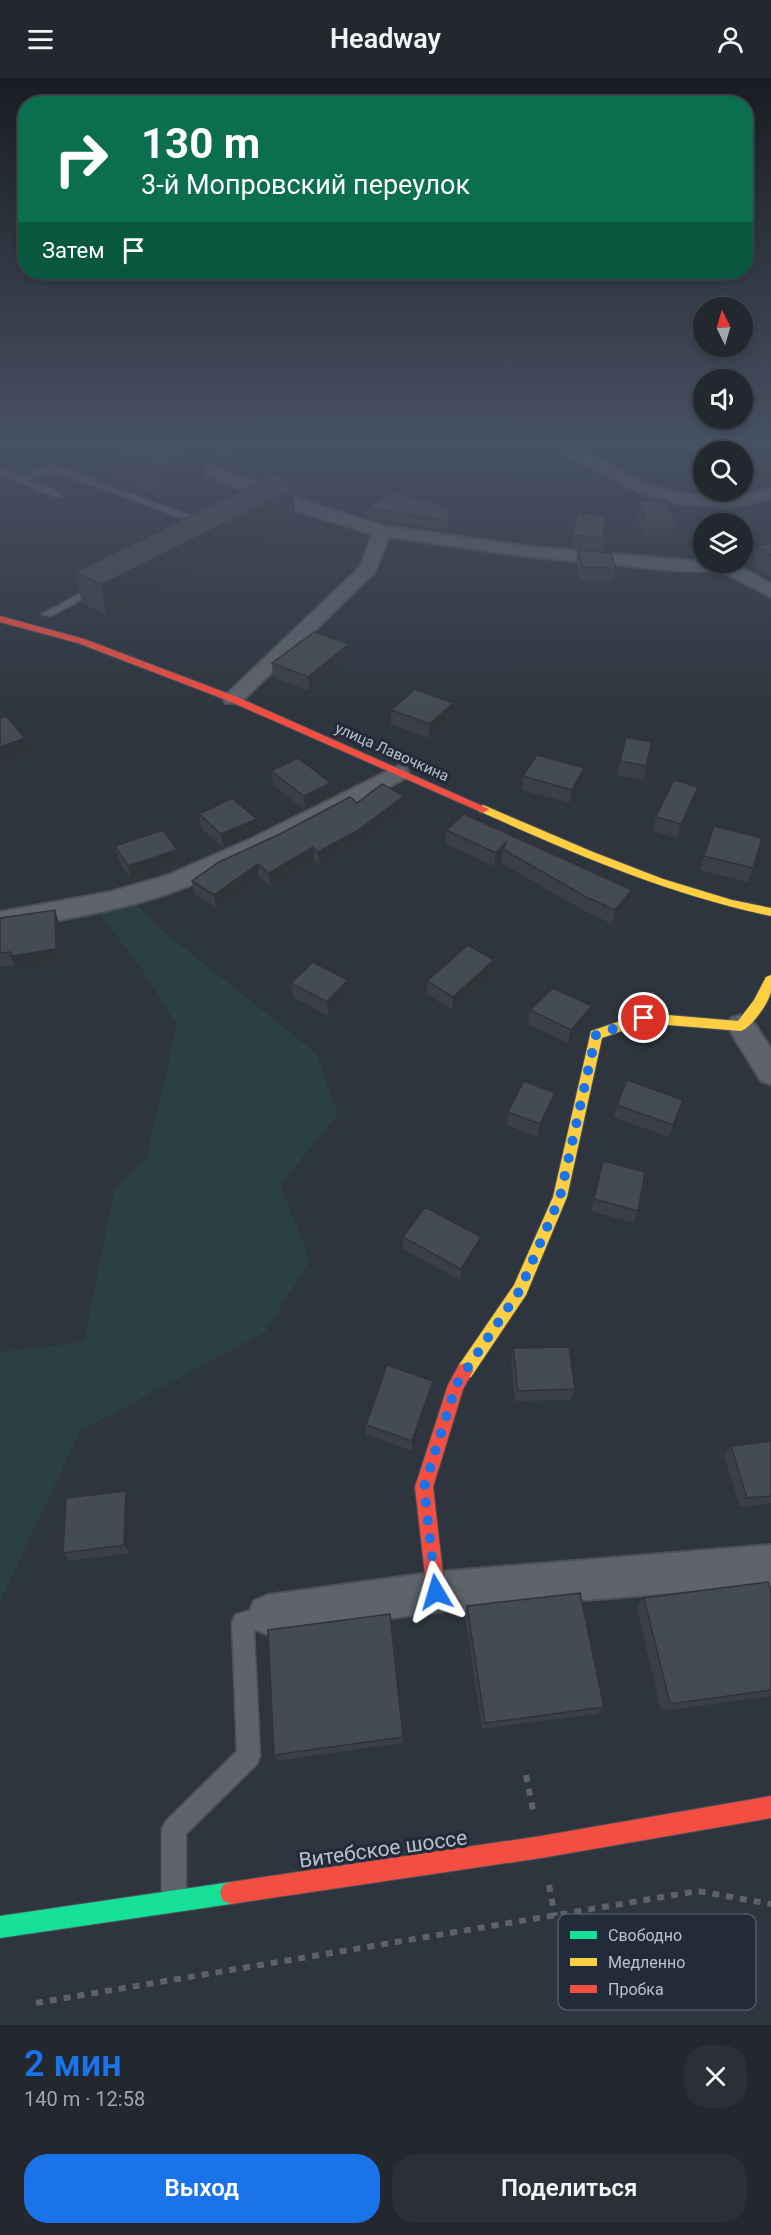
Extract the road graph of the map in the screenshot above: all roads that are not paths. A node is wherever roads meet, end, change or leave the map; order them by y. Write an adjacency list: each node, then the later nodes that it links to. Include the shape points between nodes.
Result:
1 (381, 533): 7 (street, via 369,568)
2 (395, 533): 4 (street, via 523,551 682,566 724,566)
3 (111, 581): 5 (lane)
4 (771, 591)
5 (47, 614)
6 (0, 620): 7 (main road, улица Лавочкина, via 81,640)
7 (233, 699): 8 (main road, улица Лавочкина)
8 (398, 773): 9 (main road, улица Лавочкина, via 636,876 722,903); 10 (street, via 283,833 175,882 119,899)
9 (771, 912)
10 (0, 921)
11 (771, 980): 12 (main road)
12 (741, 1026): 13 (street); 15 (main road, via 644,1018 596,1035 560,1197 520,1290 456,1385 424,1487)
13 (771, 1073)
14 (771, 1565): 15 (street)
15 (436, 1592): 16 (street)
16 (268, 1616): 18 (lane, via 243,1623 249,1756 174,1829)
17 (771, 1807): 18 (main road, Витебское шоссе, via 541,1847)
18 (175, 1901): 19 (main road, Витебское шоссе)
19 (0, 1927)

